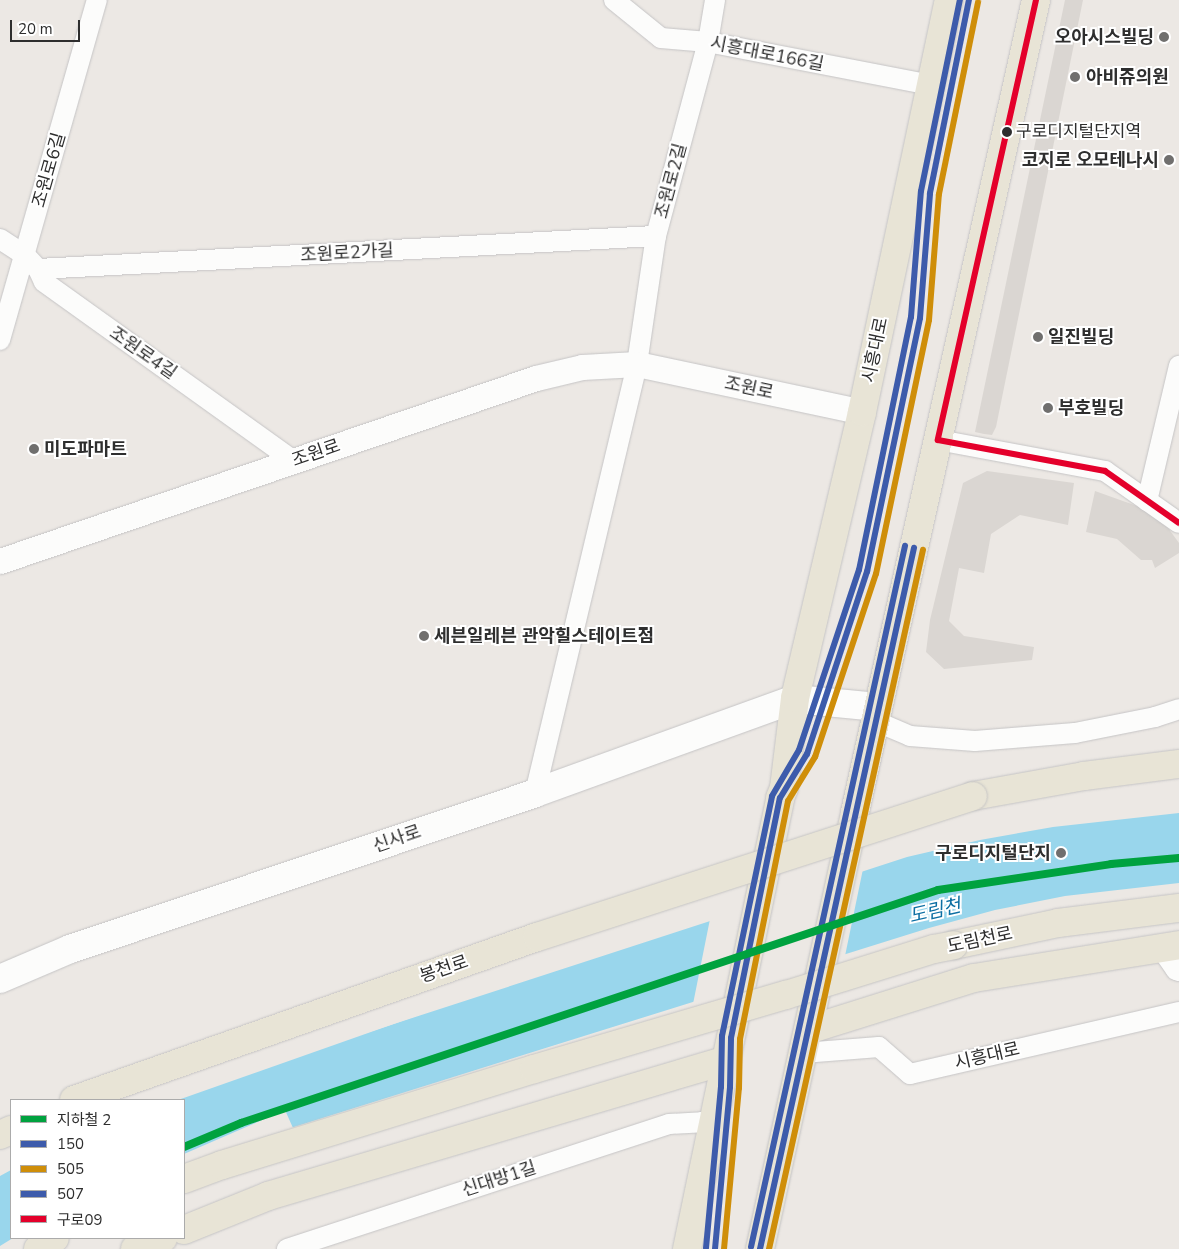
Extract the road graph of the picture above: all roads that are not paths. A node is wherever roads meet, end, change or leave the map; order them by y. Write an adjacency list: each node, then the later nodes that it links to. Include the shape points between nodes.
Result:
1 (97, 0): 10 (street, 조원로6길)
2 (614, 0): 6 (street, 시흥대로166길, via 661,38)
3 (715, 0): 6 (street, 조원로2길)
4 (949, 0): 7 (main road, 시흥대로)
5 (1036, 0): 15 (main road)
6 (708, 42): 7 (street, 시흥대로166길); 8 (street, 조원로2길)
7 (931, 85): 14 (main road, 시흥대로)
8 (656, 236): 10 (street, 조원로2가길); 12 (street, 조원로2길)
9 (0, 239): 10 (street, 조원로4길)
10 (31, 262): 11 (street, 조원로6길); 16 (street, 조원로4길, via 44,282)
11 (0, 340)
12 (637, 364): 14 (street, 조원로); 16 (street, 조원로, via 582,368 536,378); 24 (street)
13 (1179, 366): 17 (street)
14 (862, 412): 20 (main road, 시흥대로)
15 (938, 440): 17 (street, via 1106,472); 22 (main road)
16 (294, 461): 19 (street, 조원로)
17 (1148, 501): 18 (street)
18 (1179, 523)
19 (0, 561)
20 (795, 700): 22 (main road); 24 (main road, 신사로); 31 (main road, 시흥대로, bridge, via 784,788)
21 (1179, 709): 22 (street, via 1156,717 1075,733 974,741 910,736)
22 (877, 714): 30 (main road, bridge)
23 (1179, 764): 32 (main road, 봉천로, bridge, via 1084,776 973,796 537,937)
24 (535, 793): 28 (main road, 신사로, via 70,950)
25 (1179, 908): 34 (main road, 도림천로, bridge, via 1058,923 934,949 222,1164)
26 (1170, 946): 27 (street); 30 (main road, via 974,978)
27 (1179, 971)
28 (0, 979)
29 (1179, 1012): 30 (street, 시흥대로, via 910,1074 879,1047)
30 (807, 1034): 42 (main road)
31 (726, 1060): 33 (main road, 시흥대로); 35 (main road, via 268,1196)
32 (77, 1099)
33 (712, 1128): 40 (street, 신대방1길, via 702,1122 669,1124); 41 (main road, 시흥대로)
34 (185, 1179)
35 (185, 1230)
36 (53, 1239): 38 (main road)
37 (160, 1239): 39 (main road)
38 (38, 1249)
39 (135, 1249)
40 (287, 1249)
41 (686, 1249)
42 (760, 1249)

